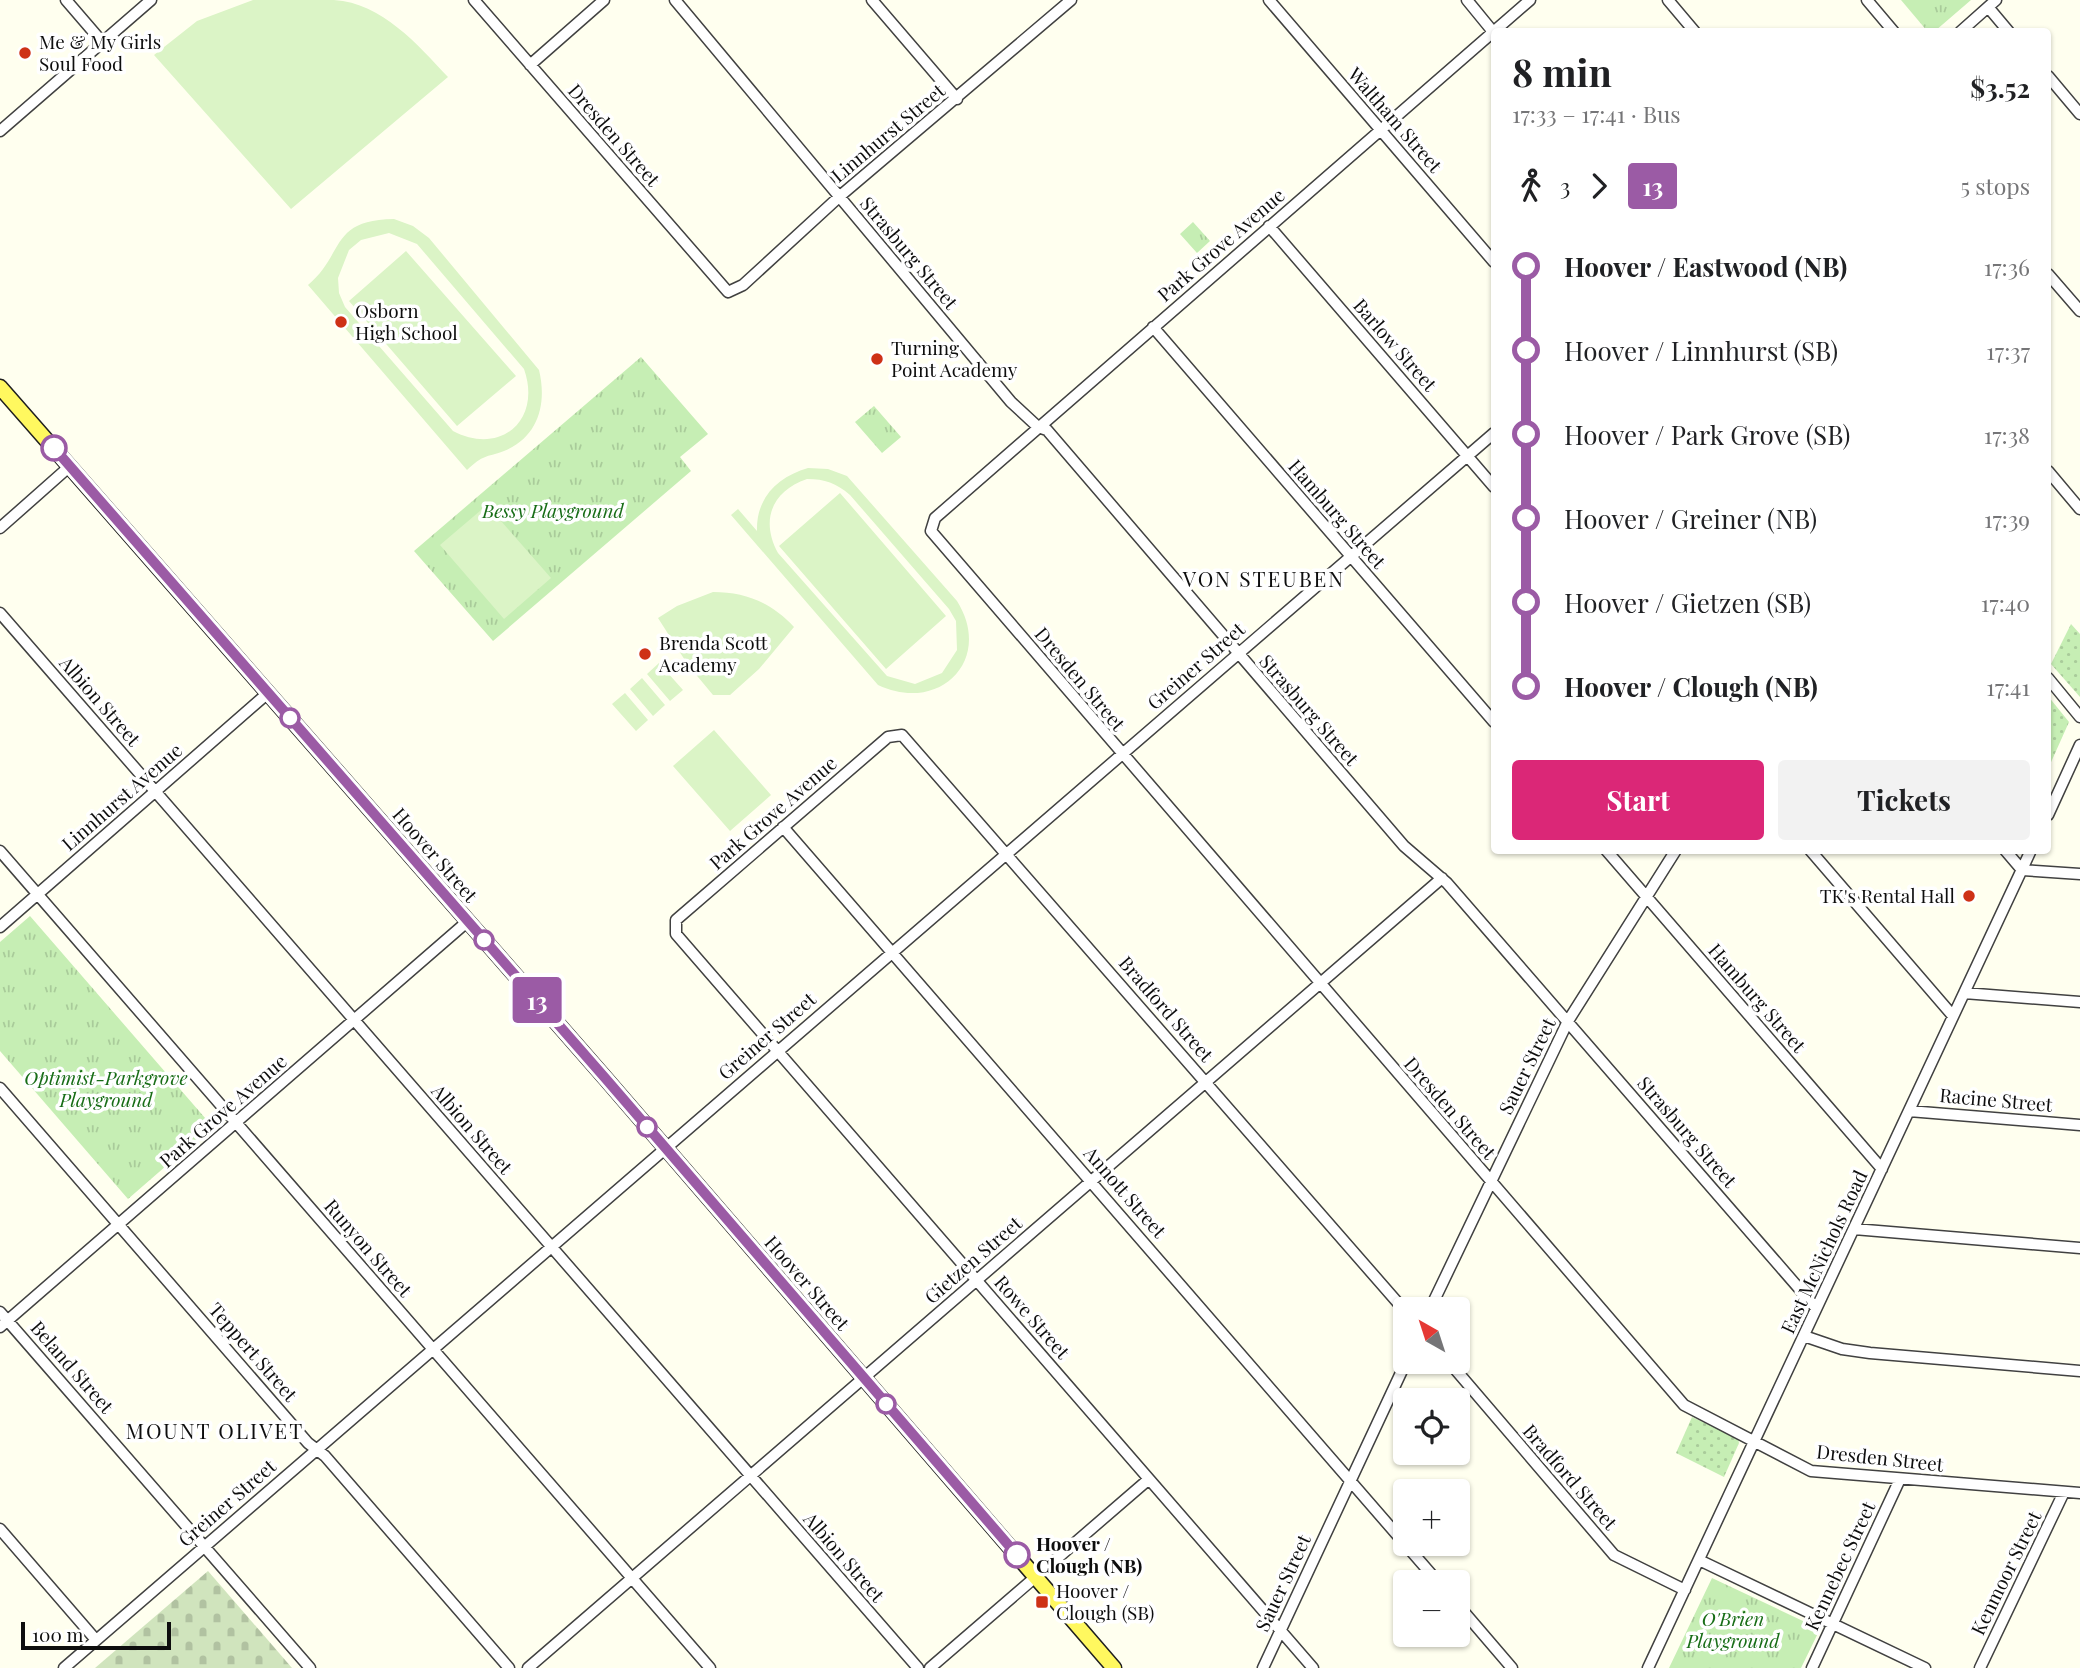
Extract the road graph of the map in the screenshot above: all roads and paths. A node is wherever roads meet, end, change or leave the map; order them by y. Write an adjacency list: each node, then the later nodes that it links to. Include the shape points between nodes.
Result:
1 (66, 0): 21 (street)
2 (151, 0): 21 (street)
3 (474, 0): 22 (street, Dresden Street)
4 (604, 0): 22 (street)
5 (675, 0): 28 (street, Strasburg Street)
6 (872, 0): 24 (street)
7 (1071, 0): 24 (street, Linnhurst Street)
8 (1269, 0): 26 (street, Waltham Street)
9 (1466, 0): 19 (street)
10 (1530, 0): 14 (street, Park Grove Avenue)
11 (1668, 0): 15 (street)
12 (1867, 0): 16 (street)
13 (1992, 4): 17 (street); 18 (street)
14 (1498, 28)
15 (1692, 28)
16 (1891, 28)
17 (1964, 28)
18 (2007, 28)
19 (1491, 29)
20 (1491, 35): 26 (street, Park Grove Avenue)
21 (103, 43): 27 (street)
22 (530, 65): 32 (street, Dresden Street)
23 (2051, 80): 25 (street)
24 (957, 99): 28 (street, Linnhurst Street)
25 (2080, 114)
26 (1381, 130): 29 (street, Park Grove Avenue); 30 (street, Waltham Street)
27 (0, 131)
28 (840, 196): 32 (street, Linnhurst Street, via 743,285); 36 (street, Strasburg Street, via 1011,402)
29 (1269, 226): 34 (street, Park Grove Avenue); 38 (street, Barlow Street)
30 (1491, 258)
31 (2051, 277): 33 (street)
32 (728, 292)
33 (2080, 311)
34 (1153, 327): 36 (street, Park Grove Avenue); 45 (street, Hamburg Street)
35 (0, 387): 39 (main road, Hoover Street)
36 (1038, 427): 43 (street, Park Grove Avenue); 47 (street, Strasburg Street, via 1047,430)
37 (1491, 436): 38 (street, Greiner Street)
38 (1468, 456): 41 (street, Barlow Street); 45 (street, Greiner Street)
39 (70, 466): 44 (street); 49 (main road, Hoover Street)
40 (2051, 475): 42 (street)
41 (1491, 483)
42 (2080, 509)
43 (935, 518): 54 (street, Dresden Street, via 934,536)
44 (0, 528)
45 (1351, 557): 47 (street, Greiner Street); 51 (street, Hamburg Street)
46 (0, 613): 55 (street, Albion Street)
47 (1236, 653): 54 (street, Greiner Street); 67 (street, Strasburg Street, via 1404,846)
48 (2051, 682): 50 (street)
49 (268, 693): 55 (street, Linnhurst Avenue); 70 (main road, Hoover Street)
50 (2080, 717)
51 (1491, 719)
52 (897, 734): 57 (street, Park Grove Avenue); 59 (street, Bradford Street, via 905,737)
53 (2080, 745): 56 (street)
54 (1121, 755): 59 (street, Greiner Street); 74 (street, Dresden Street)
55 (155, 791): 68 (street, Linnhurst Avenue); 78 (street, Albion Street)
56 (2051, 808)
57 (783, 827): 71 (street, Park Grove Avenue); 73 (street, Annott Street)
58 (0, 850): 68 (street, Runyon Street)
59 (1006, 853): 73 (street, Greiner Street); 81 (street, Bradford Street)
60 (1609, 854): 69 (street, Hamburg Street)
61 (1674, 854): 69 (street, Sauer Street)
62 (1813, 854): 77 (street)
63 (2008, 854): 65 (street)
64 (2029, 854): 65 (street, East McNichols Road)
65 (2022, 870): 66 (street); 75 (street, East McNichols Road)
66 (2080, 874)
67 (1441, 878): 74 (street, Gietzen Street); 79 (street, Strasburg Street)
68 (38, 894): 72 (street, Linnhurst Avenue); 84 (street, Runyon Street)
69 (1647, 898): 79 (street, Sauer Street); 87 (street, Hamburg Street)
70 (468, 921): 78 (street, Park Grove Avenue); 86 (main road, Hoover Street)
71 (675, 924): 80 (street, Rowe Street, via 676,934)
72 (0, 927)
73 (893, 951): 80 (street, Greiner Street); 88 (street, Annott Street)
74 (1320, 985): 81 (street, Gietzen Street); 89 (street, Dresden Street)
75 (1964, 993): 76 (street); 77 (street, East McNichols Road)
76 (2080, 1002)
77 (1953, 1016): 83 (street, East McNichols Road)
78 (354, 1020): 84 (street, Park Grove Avenue); 92 (street, Albion Street)
79 (1568, 1021): 89 (street, Sauer Street); 97 (street, Strasburg Street)
80 (777, 1050): 86 (street, Greiner Street); 94 (street, Rowe Street)
81 (1208, 1082): 88 (street, Gietzen Street); 95 (street, Bradford Street)
82 (0, 1088): 90 (street, Teppert Street)
83 (1909, 1111): 85 (street, Racine Street); 87 (street, East McNichols Road)
84 (236, 1123): 90 (street, Park Grove Avenue); 100 (street, Runyon Street)
85 (2080, 1125)
86 (665, 1147): 92 (street, Greiner Street); 104 (main road, Hoover Street)
87 (1882, 1169): 91 (street, East McNichols Road)
88 (1092, 1181): 94 (street, Gietzen Street); 110 (street, Annott Street)
89 (1490, 1181): 96 (street, Sauer Street); 105 (street, Dresden Street, via 1685,1405)
90 (118, 1225): 98 (street, Park Grove Avenue); 106 (street, Teppert Street)
91 (1854, 1229): 93 (street); 97 (street, East McNichols Road)
92 (550, 1246): 100 (street, Greiner Street); 107 (street, Albion Street)
93 (2080, 1248)
94 (977, 1280): 104 (street, Gietzen Street); 108 (street, Rowe Street)
95 (1393, 1297)
96 (1436, 1297)
97 (1816, 1308): 99 (street, East McNichols Road)
98 (3, 1320): 114 (street, Beland Street)
99 (1804, 1336): 101 (street, via 1870,1353); 105 (street, East McNichols Road)
100 (432, 1349): 106 (street, Greiner Street); 118 (street, Runyon Street)
101 (2080, 1370)
102 (1400, 1374): 110 (street, Sauer Street)
103 (1458, 1374): 119 (street, Bradford Street, via 1614,1555)
104 (864, 1377): 107 (street, Gietzen Street); 117 (main road, Hoover Street)
105 (1754, 1442): 109 (street, Dresden Street, via 1811,1471); 115 (street, East McNichols Road)
106 (316, 1449): 114 (street, Greiner Street); 126 (street, Teppert Street)
107 (749, 1476): 118 (street, Gietzen Street); 129 (street, Albion Street)
108 (1149, 1479): 117 (street); 122 (street, Rowe Street)
109 (1900, 1479): 111 (street, Dresden Street); 121 (street, Kennebec Street)
110 (1350, 1481): 116 (street, Annott Street); 122 (street, Sauer Street)
111 (2064, 1492): 112 (street, Dresden Street); 138 (street, Kenmoor Street)
112 (2080, 1493)
113 (0, 1529): 123 (street)
114 (205, 1546): 123 (street, Greiner Street); 125 (street, Beland Street)
115 (1699, 1560): 119 (street, East McNichols Road); 121 (street)
116 (1428, 1570)
117 (1035, 1577): 130 (street); 131 (main road, Hoover Street)
118 (631, 1578): 127 (street, Gietzen Street); 128 (street, Runyon Street)
119 (1685, 1590): 135 (street, East McNichols Road)
120 (1470, 1619): 134 (street)
121 (1832, 1624): 136 (street, Kennebec Street); 137 (street)
122 (1280, 1631): 132 (street, Sauer Street); 133 (street, Rowe Street)
123 (96, 1640): 124 (street, Greiner Street)
124 (64, 1668)
125 (310, 1668)
126 (509, 1668)
127 (528, 1668)
128 (710, 1668)
129 (918, 1668)
130 (930, 1668)
131 (1114, 1668)
132 (1263, 1668)
133 (1313, 1668)
134 (1512, 1668)
135 (1648, 1668)
136 (1812, 1668)
137 (1925, 1668)
138 (1980, 1668)

